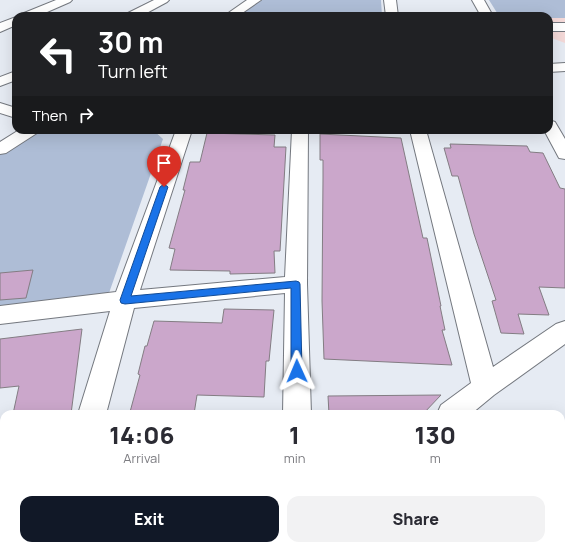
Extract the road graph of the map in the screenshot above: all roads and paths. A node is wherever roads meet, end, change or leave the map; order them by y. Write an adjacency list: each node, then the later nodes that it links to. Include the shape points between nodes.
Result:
1 (66, 0): 6 (street)
2 (163, 0): 7 (street)
3 (255, 0): 8 (street)
4 (390, 0): 9 (street)
5 (478, 0): 10 (street)
6 (38, 12)
7 (140, 12)
8 (236, 12)
9 (392, 12)
10 (485, 12)
11 (12, 23): 14 (street)
12 (553, 27): 13 (street)
13 (565, 27)
14 (0, 28)
15 (565, 67): 16 (street)
16 (553, 68)
17 (12, 77): 18 (street)
18 (0, 82)
19 (0, 108): 20 (street)
20 (12, 112)
21 (553, 127): 27 (street)
22 (24, 134): 26 (street)
23 (183, 134): 29 (street)
24 (300, 134): 28 (street)
25 (419, 134): 32 (street)
26 (0, 149)
27 (565, 154)
28 (296, 284): 29 (street); 34 (street)
29 (125, 300): 30 (street); 33 (street)
30 (0, 315)
31 (565, 331): 32 (street)
32 (485, 387): 35 (street)
33 (93, 410)
34 (297, 410)
35 (456, 410)

